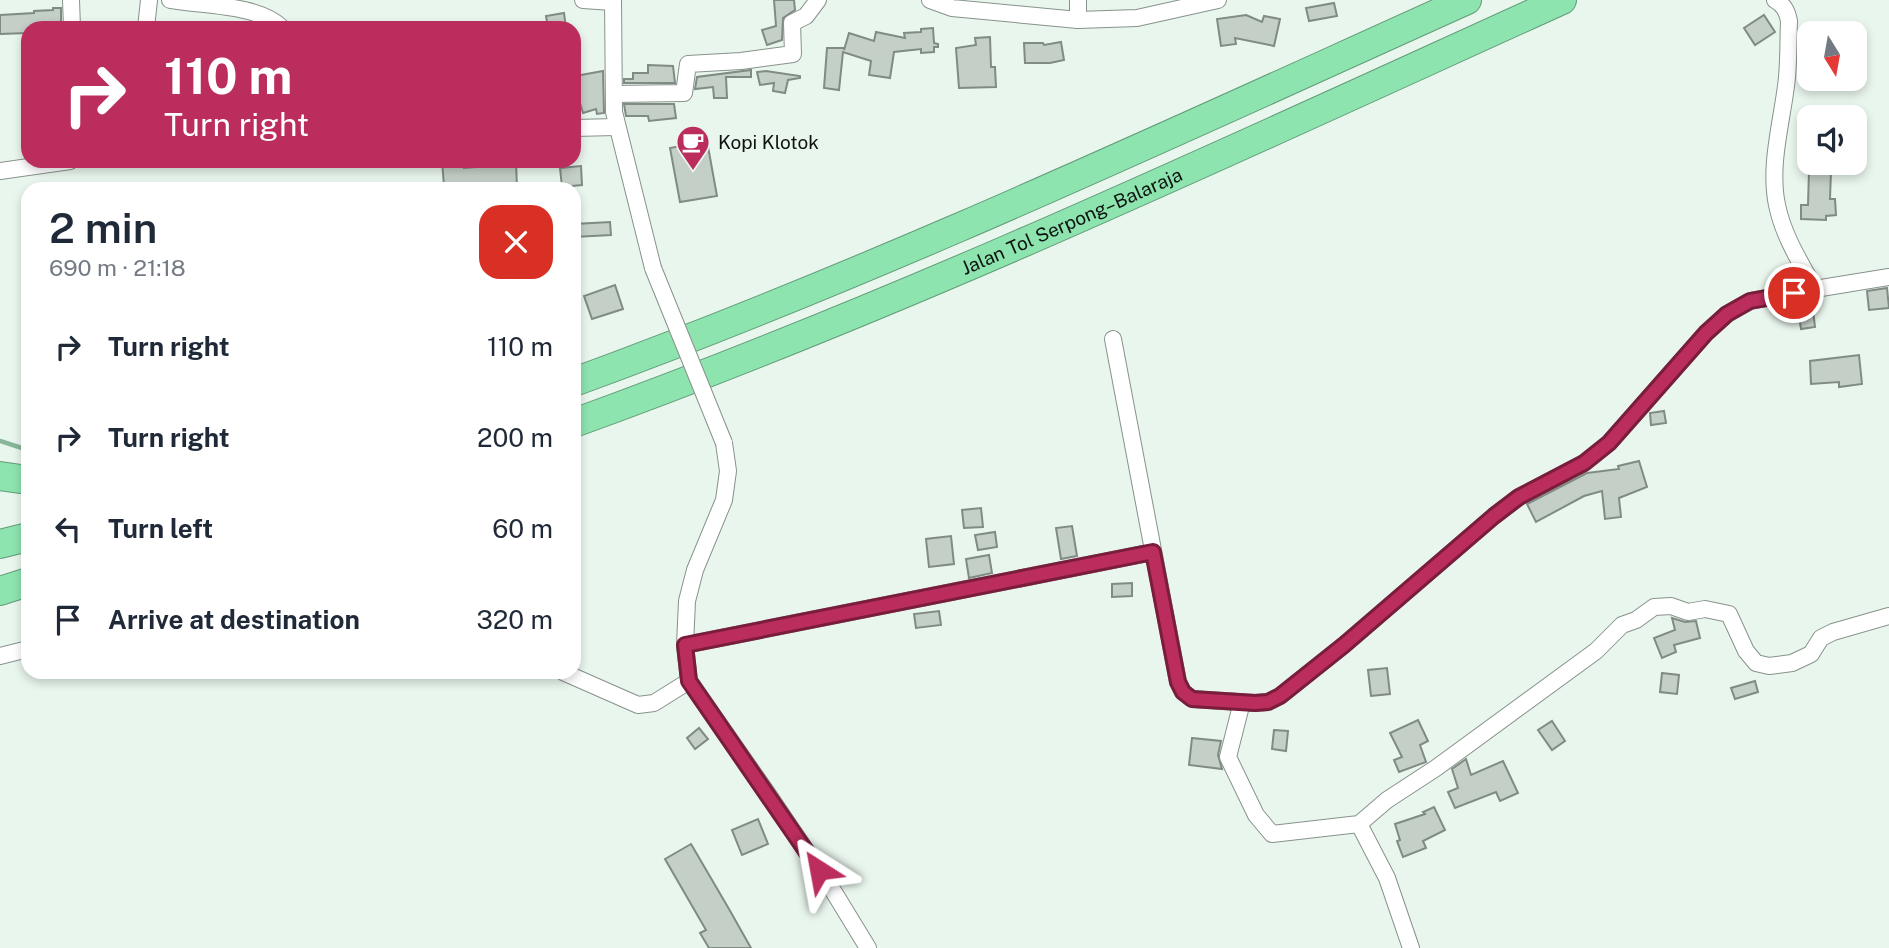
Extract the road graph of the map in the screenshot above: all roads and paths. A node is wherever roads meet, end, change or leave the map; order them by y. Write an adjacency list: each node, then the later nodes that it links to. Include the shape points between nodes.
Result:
1 (71, 0): 16 (street)
2 (149, 0): 17 (street)
3 (170, 0): 13 (street)
4 (583, 0): 12 (street)
5 (818, 0): 19 (street, via 806,16 792,23 793,54 688,64 684,93)
6 (930, 0): 14 (street, via 952,8)
7 (1078, 0): 15 (street)
8 (1218, 0): 15 (street, via 1137,18)
9 (1467, 0): 27 (highway, Jalan Tol Serpong–Balaraja, via 924,243)
10 (1562, 0): 30 (highway, Jalan Tol Serpong–Balaraja, via 939,280)
11 (1775, 0): 25 (street, via 1783,5 1789,21 1775,165 1776,205 1793,250)
12 (613, 1): 19 (street)
13 (255, 6): 18 (street)
14 (1027, 7): 15 (street)
15 (1078, 20)
16 (72, 21)
17 (147, 21)
18 (274, 21)
19 (614, 94): 20 (street)
20 (616, 127): 21 (street); 41 (street, bridge, via 653,268 723,443 728,471 724,500 687,601)
21 (581, 128)
22 (21, 168): 23 (street)
23 (0, 171)
24 (1889, 278): 25 (street)
25 (1815, 289): 46 (street, via 1750,301 1727,314 1609,443 1494,516 1280,696 1268,702)
26 (1113, 339): 35 (street)
27 (670, 346): 28 (highway); 29 (highway, Jalan Tol Serpong–Balaraja)
28 (581, 371)
29 (581, 379)
30 (581, 420)
31 (0, 476): 32 (highway)
32 (21, 479)
33 (21, 539): 34 (highway)
34 (0, 544)
35 (1153, 552): 41 (street); 46 (street, via 1183,692 1192,699)
36 (21, 581): 38 (highway)
37 (21, 583): 39 (highway)
38 (0, 584)
39 (0, 591)
40 (1889, 616): 47 (street, via 1833,632 1821,639 1811,654 1769,666 1756,663 1729,614 1654,607 1622,625 1596,651)
41 (685, 645): 45 (street)
42 (21, 651): 43 (street)
43 (0, 656)
44 (579, 679): 45 (street, via 638,705 654,704)
45 (689, 681): 48 (street)
46 (1242, 702): 47 (street, via 1228,757 1256,815 1272,834)
47 (1359, 824): 49 (street, via 1387,878)
48 (868, 948)
49 (1410, 948)

